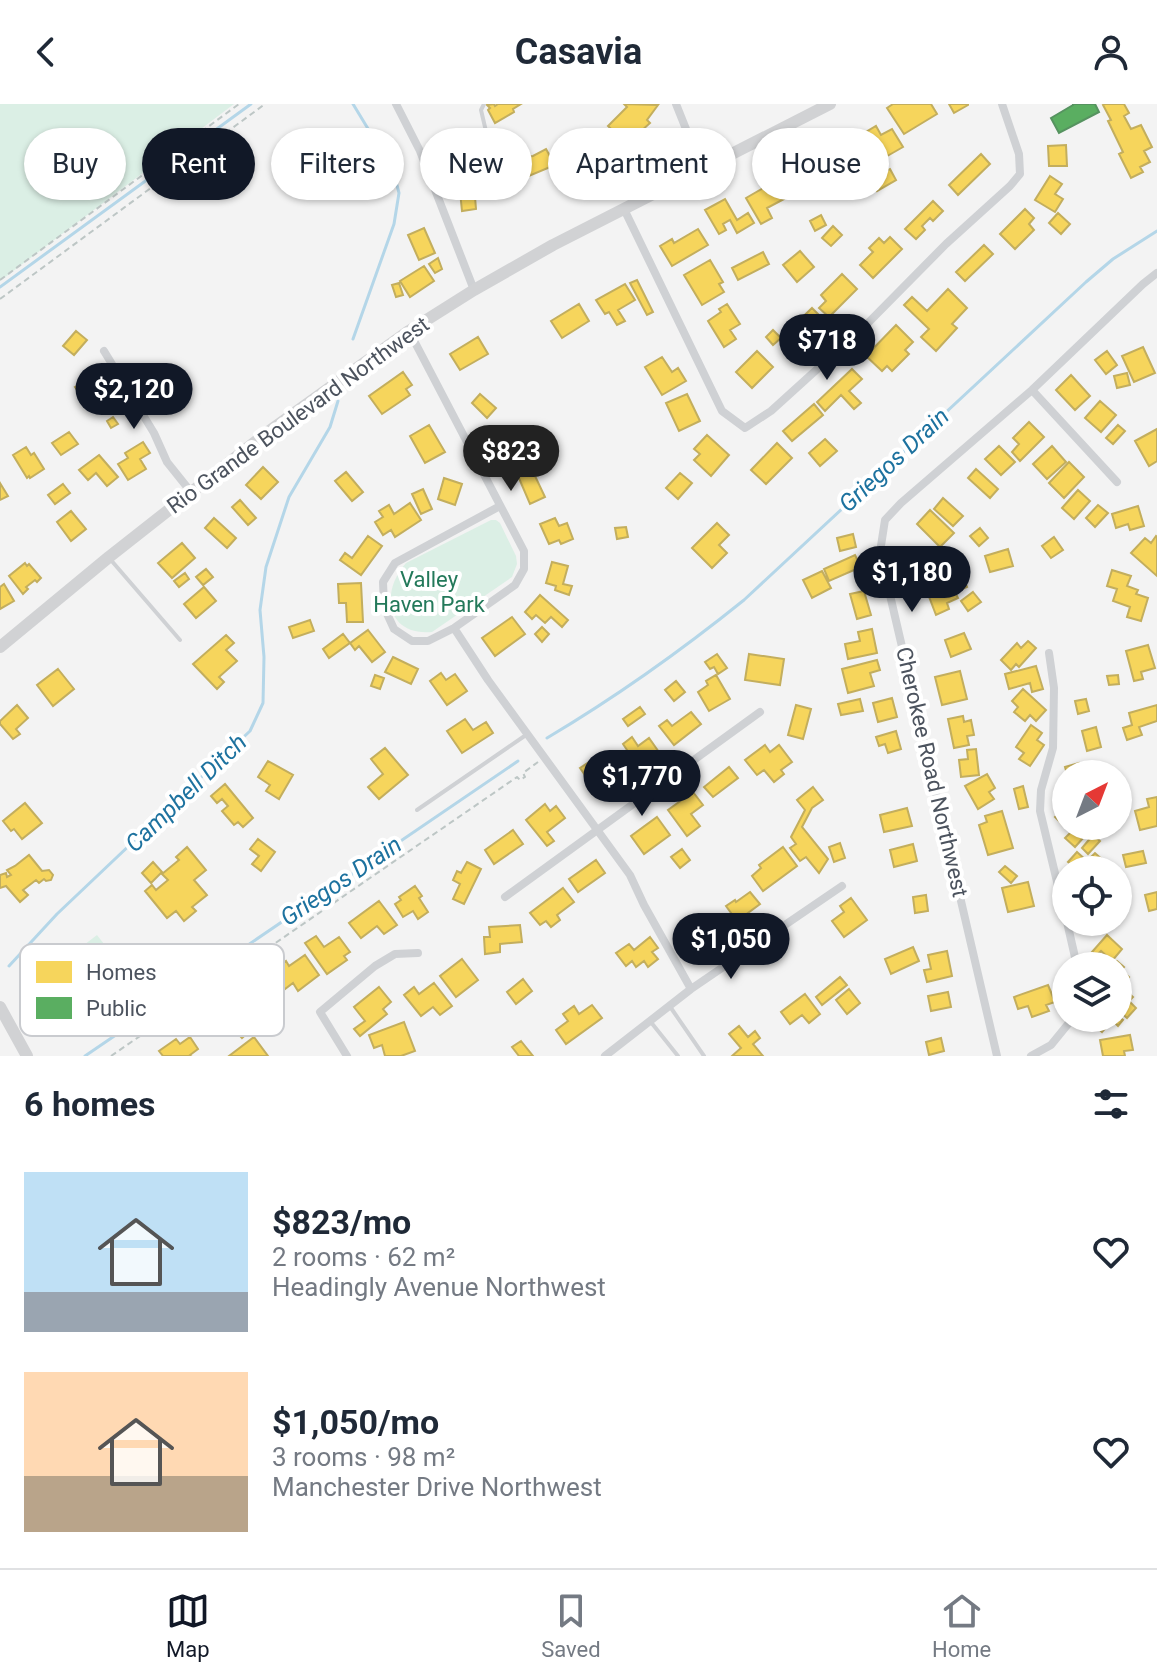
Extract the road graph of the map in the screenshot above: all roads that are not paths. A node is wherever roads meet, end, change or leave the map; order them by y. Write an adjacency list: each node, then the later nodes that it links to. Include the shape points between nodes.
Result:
1 (396, 104): 8 (street)
2 (484, 104): 6 (lane)
3 (676, 104): 7 (street)
4 (830, 104): 9 (main road, Rio Grande Boulevard Northwest)
5 (1002, 104): 12 (street, via 1019,154 1020,174 867,324 745,428 722,411)
6 (485, 128)
7 (686, 128)
8 (420, 151)
9 (736, 152)
10 (439, 200): 14 (street)
11 (642, 200): 12 (main road, Rio Grande Boulevard Northwest)
12 (624, 209): 14 (main road, Rio Grande Boulevard Northwest)
13 (1157, 273): 17 (street, Cherokee Road Northwest)
14 (474, 290): 15 (main road, Rio Grande Boulevard Northwest)
15 (409, 331): 19 (main road, Rio Grande Boulevard Northwest); 20 (street)
16 (104, 351): 19 (street, via 167,462)
17 (1032, 390): 18 (street); 44 (street, Cherokee Road Northwest, via 893,511 885,520 880,552)
18 (1117, 482)
19 (191, 492): 21 (main road, Rio Grande Boulevard Northwest)
20 (500, 506): 22 (street, via 524,551 524,569 515,585); 22 (street, via 395,563 383,582 384,607 394,629 412,641 428,641)
21 (109, 557): 23 (lane); 24 (main road, Rio Grande Boulevard Northwest)
22 (454, 628): 27 (street)
23 (180, 640)
24 (0, 647)
25 (1049, 653): 30 (street, via 1053,748 1040,811)
26 (760, 712): 29 (street)
27 (528, 734): 28 (lane); 29 (street)
28 (417, 810)
29 (598, 830): 32 (street); 34 (street, via 630,875)
30 (1052, 862)
31 (842, 886): 34 (street)
32 (505, 897)
33 (418, 953): 40 (street, via 395,954 375,966 320,1012)
34 (691, 989): 35 (street)
35 (669, 1006): 37 (street); 43 (lane)
36 (0, 1007): 39 (main road)
37 (650, 1021): 41 (street); 42 (lane)
38 (1062, 1032): 45 (street)
39 (27, 1056)
40 (347, 1056)
41 (605, 1056)
42 (678, 1056)
43 (704, 1056)
44 (997, 1056)
45 (1031, 1056)

